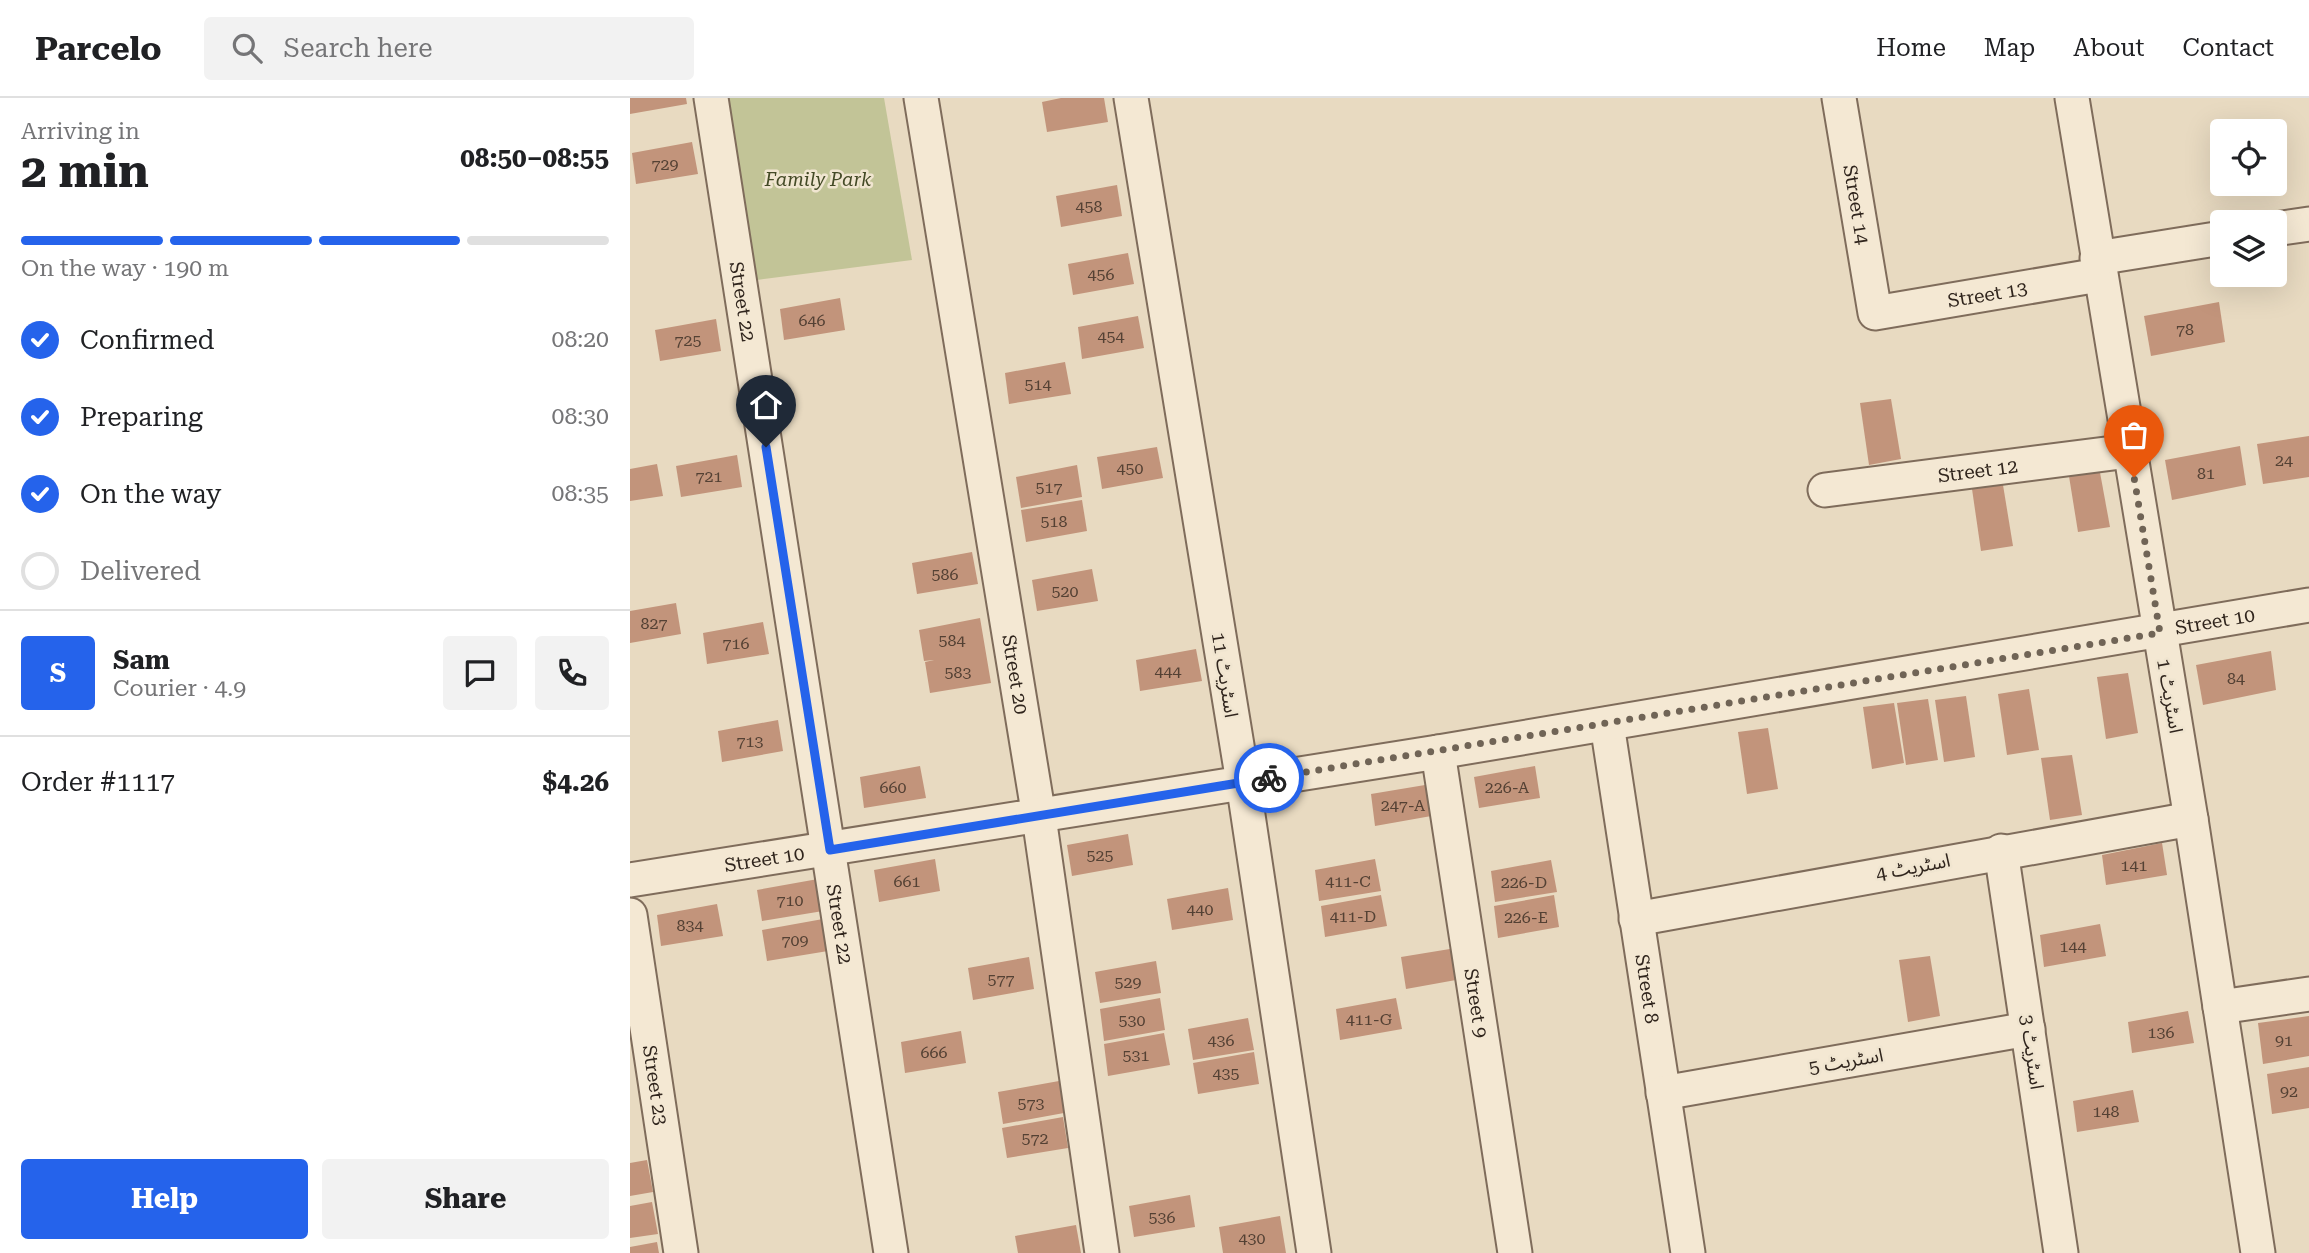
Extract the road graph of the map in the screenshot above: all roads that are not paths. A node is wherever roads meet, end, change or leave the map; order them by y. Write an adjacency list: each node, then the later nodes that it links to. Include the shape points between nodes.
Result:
1 (711, 98): 20 (street, Street 22)
2 (921, 98): 18 (street, Street 20)
3 (1131, 98): 17 (street, اسٹریٹ 11)
4 (1839, 98): 10 (street, Street 14)
5 (2071, 98): 9 (street, اسٹریٹ 1)
6 (2309, 224): 7 (street)
7 (2287, 227)
8 (2210, 241): 9 (street, Street 13)
9 (2098, 266): 10 (street, Street 13); 11 (street, اسٹریٹ 1)
10 (1875, 313)
11 (2129, 451): 12 (street, Street 12); 14 (street, اسٹریٹ 1)
12 (1825, 490)
13 (2309, 605): 14 (street, Street 10)
14 (2160, 633): 15 (street, Street 10); 19 (street, اسٹریٹ 1)
15 (1607, 724): 16 (street, Street 10); 24 (street, Street 8)
16 (1438, 752): 17 (street, Street 10); 33 (street, Street 9)
17 (1243, 782): 18 (street, Street 10); 32 (street, اسٹریٹ 11)
18 (1039, 817): 20 (street, Street 10); 31 (street, Street 20)
19 (2191, 819): 21 (street, اسٹریٹ 4); 26 (street, اسٹریٹ 1)
20 (830, 850): 22 (street, Street 10); 30 (street, Street 22)
21 (2001, 851): 24 (street, اسٹریٹ 4); 27 (street, اسٹریٹ 3)
22 (630, 880)
23 (630, 915): 29 (street, Street 23)
24 (1636, 919): 28 (street, Street 8)
25 (2309, 994): 26 (street)
26 (2220, 1007): 36 (street, اسٹریٹ 1)
27 (2028, 1029): 28 (street, اسٹریٹ 5); 35 (street, اسٹریٹ 3)
28 (1663, 1093): 34 (street, Street 8)
29 (681, 1253)
30 (891, 1253)
31 (1102, 1253)
32 (1314, 1253)
33 (1514, 1253)
34 (1688, 1253)
35 (2061, 1253)
36 (2258, 1253)

